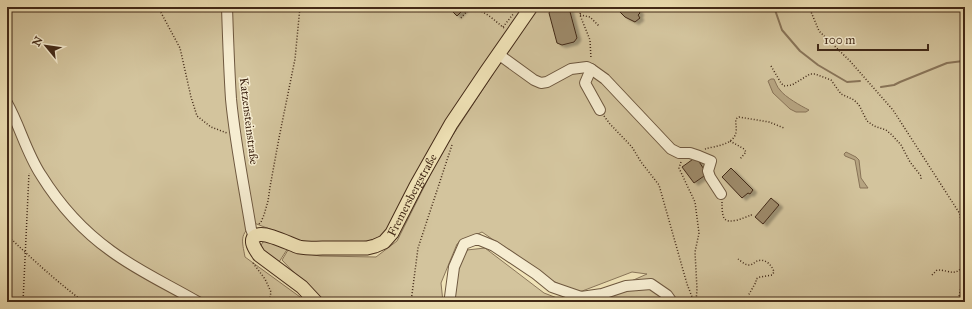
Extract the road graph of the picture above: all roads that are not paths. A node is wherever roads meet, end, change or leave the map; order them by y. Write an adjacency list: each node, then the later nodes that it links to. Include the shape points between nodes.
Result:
1 (227, 7): 8 (street, Katzensteinstraße, via 236,136)
2 (531, 7): 3 (main road, Fremersbergstraße, via 508,30)
3 (498, 54): 4 (street, via 541,83 571,69); 8 (main road, Fremersbergstraße, via 451,124 392,233 384,242 367,248 310,248)
4 (591, 69): 6 (street, via 585,83); 7 (street, via 605,79 671,149 711,161 708,171)
5 (7, 103): 9 (street, via 30,157 41,175 63,206 84,228 111,251)
6 (600, 110)
7 (721, 194)
8 (253, 233): 10 (main road, via 252,244 259,254 302,287)
9 (198, 302)
10 (316, 302)
11 (451, 302): 12 (street, via 454,267 464,244 477,239 494,246 552,288 581,297 602,294 626,286 651,284 667,295)
12 (672, 302)

